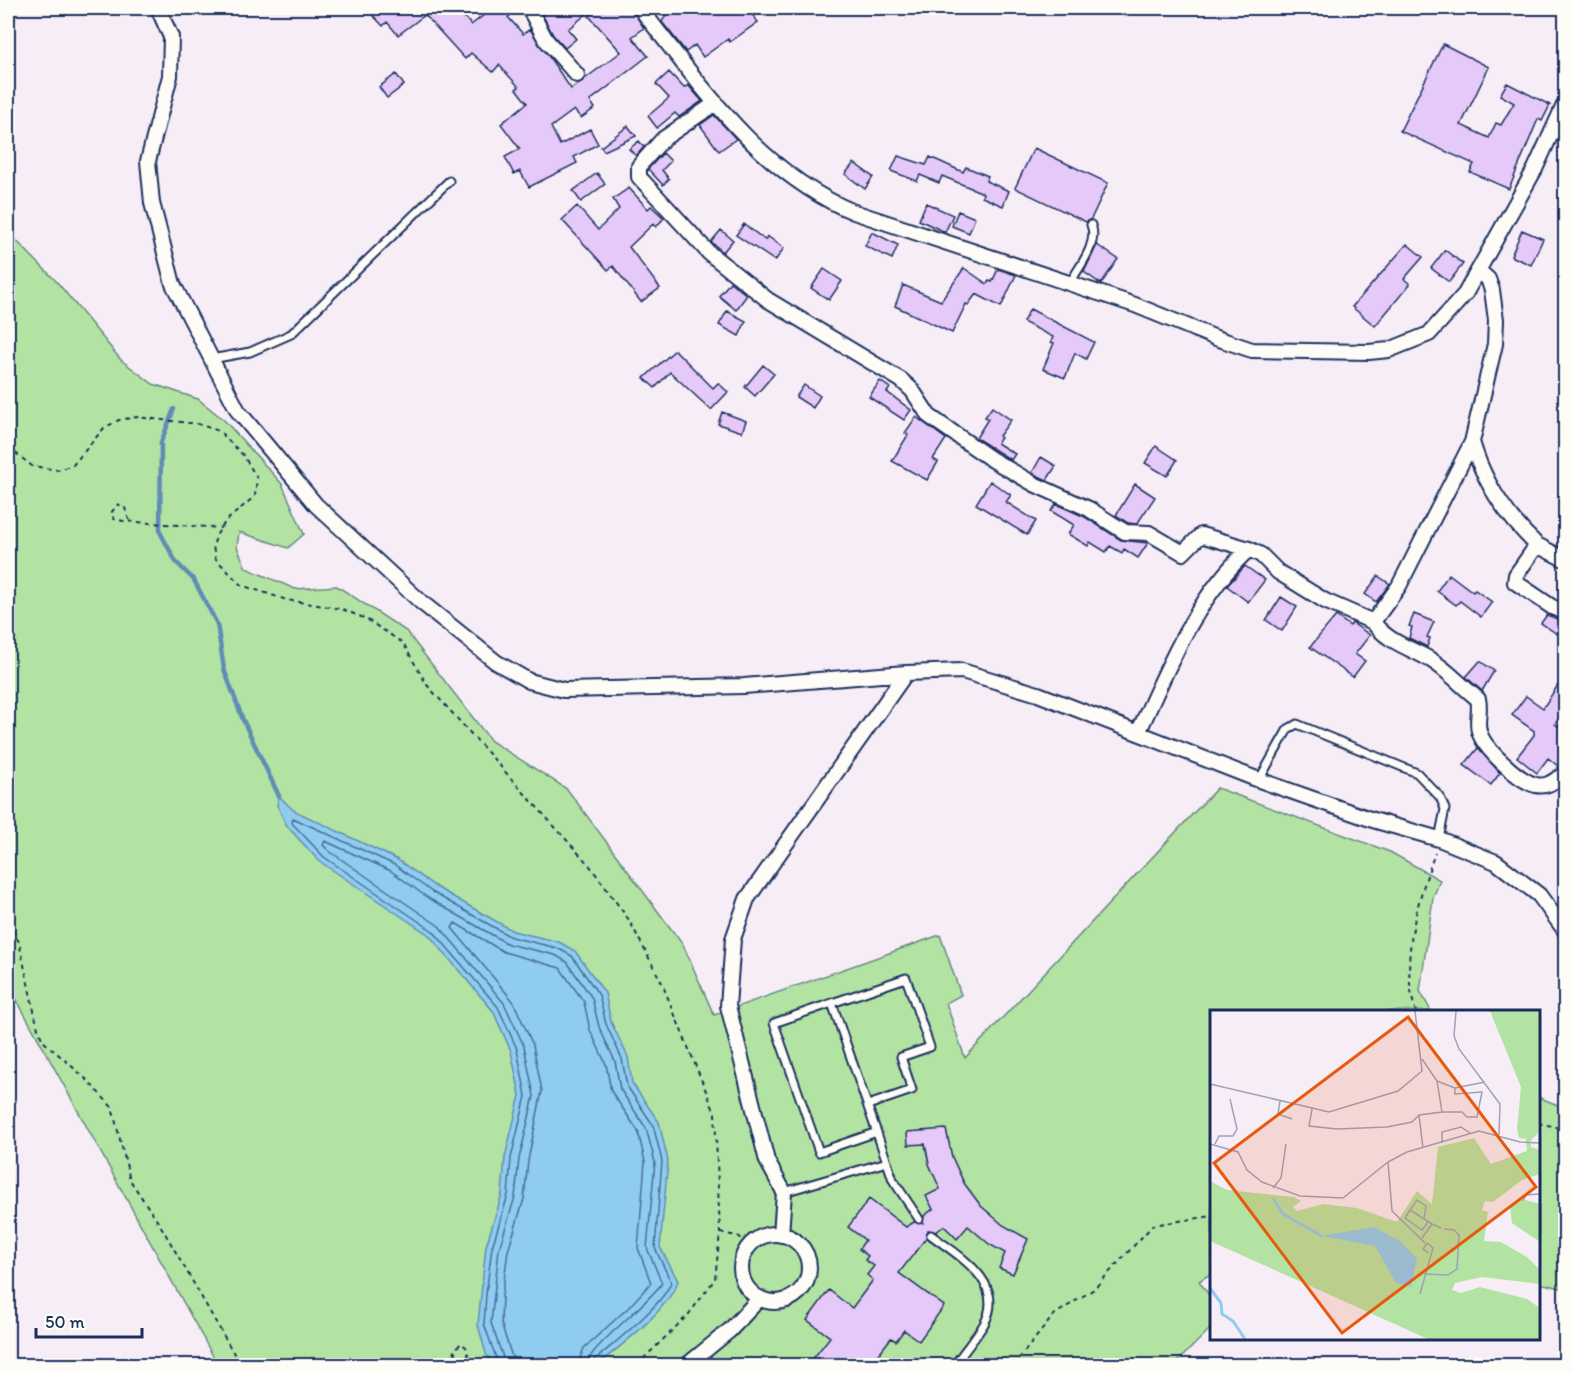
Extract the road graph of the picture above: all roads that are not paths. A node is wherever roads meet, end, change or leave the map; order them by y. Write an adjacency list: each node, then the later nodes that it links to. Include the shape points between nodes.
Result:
1 (158, 8): 11 (street, via 171,37 170,76 147,161 152,203 173,284)
2 (529, 8): 4 (street, via 546,40)
3 (640, 8): 6 (street)
4 (577, 75)
5 (1566, 101): 9 (street, via 1535,169)
6 (716, 102): 10 (street, via 773,162 797,182 835,204); 14 (street, via 663,139 639,166 639,177 709,253 768,300 901,380 929,416 1034,484 1089,509 1125,532 1149,533 1183,554 1200,535)
7 (449, 181): 11 (lane, via 291,334 250,352)
8 (1091, 225): 10 (lane, via 1095,232 1092,242)
9 (1479, 271): 10 (street, via 1465,294 1429,334 1389,350 1369,352 1252,350); 12 (street, via 1492,290 1496,320)
10 (1070, 283)
11 (211, 359): 18 (street, via 238,411 316,505 422,602 496,662 529,681 564,690 595,690 744,686)
12 (1472, 442): 13 (street, via 1497,500); 17 (street, via 1399,586)
13 (1537, 545): 15 (street); 16 (street, via 1515,582)
14 (1249, 549): 17 (street, via 1325,601); 19 (street, via 1223,576 1185,633)
15 (1566, 560)
16 (1566, 613)
17 (1373, 622): 20 (street, via 1386,636 1454,676 1478,699 1478,731 1484,743 1525,781 1545,785)
18 (906, 673): 19 (street, via 962,671 1038,694); 28 (street, via 747,899 733,939 728,1006 767,1161)
19 (1138, 733): 21 (street)
20 (1566, 774)
21 (1259, 780): 22 (street); 22 (lane, via 1288,729 1297,724 1417,773 1440,797 1445,809)
22 (1439, 839): 23 (street, via 1496,862 1539,895)
23 (1566, 932)
24 (832, 1004): 25 (lane); 25 (lane, via 906,978 930,1047 900,1057 912,1090); 26 (lane, via 774,1023 819,1152)
25 (868, 1105): 26 (lane)
26 (877, 1132): 27 (lane)
27 (887, 1162): 28 (lane); 29 (lane, via 892,1180)
28 (784, 1192): 30 (street)
29 (919, 1219)
30 (781, 1235): 32 (street, via 764,1236 750,1245 742,1260 743,1278); 32 (street, via 796,1241 806,1253 807,1281 787,1300)
31 (931, 1235): 34 (lane, via 982,1276 991,1299 985,1322)
32 (760, 1298): 33 (street, via 730,1330)
33 (686, 1365)
34 (954, 1365)

